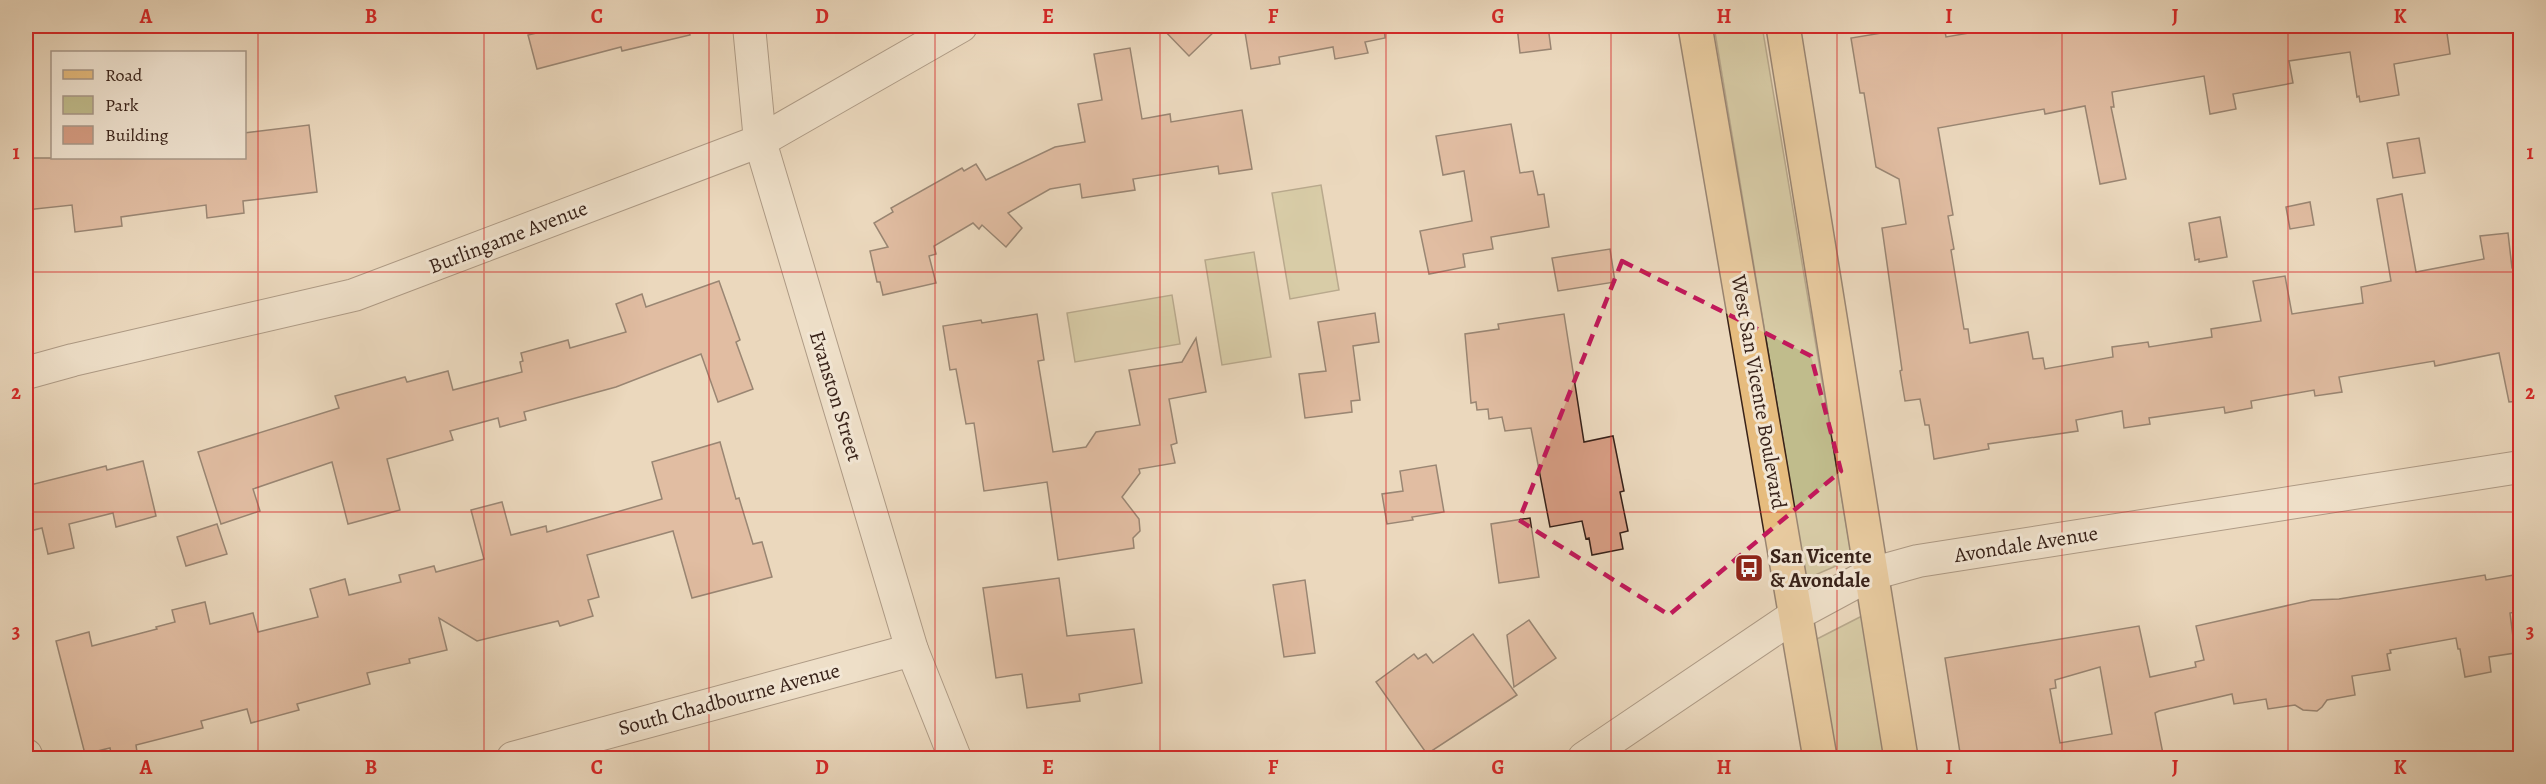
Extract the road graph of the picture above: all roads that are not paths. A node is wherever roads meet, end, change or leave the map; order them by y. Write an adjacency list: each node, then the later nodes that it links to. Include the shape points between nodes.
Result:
1 (749, 26): 5 (street, Evanston Street)
2 (961, 26): 5 (street, Burlingame Avenue)
3 (1695, 26): 9 (main road, West San Vicente Boulevard)
4 (1784, 26): 8 (main road)
5 (760, 141): 6 (street, Burlingame Avenue, via 354,296); 10 (street, Evanston Street)
6 (26, 373)
7 (2520, 467): 8 (street, Avondale Avenue, via 1918,561)
8 (1870, 574): 9 (street, Avondale Avenue); 15 (main road)
9 (1797, 614): 13 (street, Avondale Avenue); 14 (main road, West San Vicente Boulevard)
10 (912, 650): 11 (street, South Chadbourne Avenue); 12 (street, Evanston Street)
11 (513, 759)
12 (955, 759)
13 (1584, 759)
14 (1820, 759)
15 (1901, 759)

